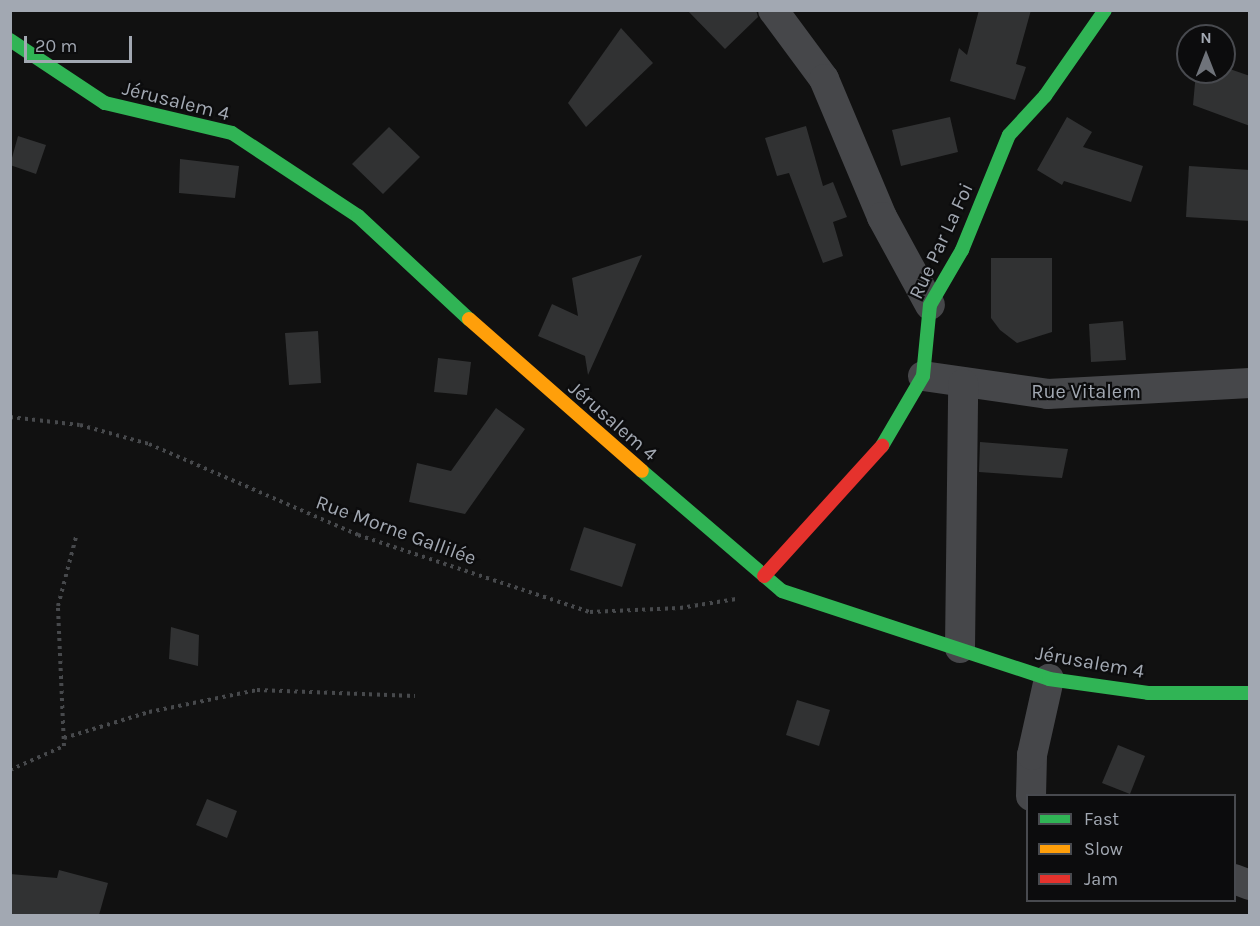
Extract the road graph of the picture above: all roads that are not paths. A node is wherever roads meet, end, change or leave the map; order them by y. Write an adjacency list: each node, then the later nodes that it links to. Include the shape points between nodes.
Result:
1 (773, 10): 4 (street, via 824,79 882,217)
2 (1105, 10): 4 (street, Rue Par La Foi, via 1045,96 1009,135 962,250)
3 (10, 40): 8 (street, Jérusalem 4, via 105,104 232,133 358,216 516,363)
4 (930, 305): 5 (street, Rue Par La Foi)
5 (923, 376): 7 (street, Rue Vitalem); 8 (street, Rue Par La Foi, via 880,450)
6 (1250, 382): 7 (street, Rue Vitalem, via 1111,394)
7 (963, 384): 9 (street)
8 (764, 576): 9 (street, Jérusalem 4, via 782,591)
9 (960, 648): 10 (street, Jérusalem 4)
10 (1049, 679): 11 (street, Jérusalem 4, via 1148,693); 12 (street, via 1032,755)
11 (1250, 693)
12 (1031, 794)

